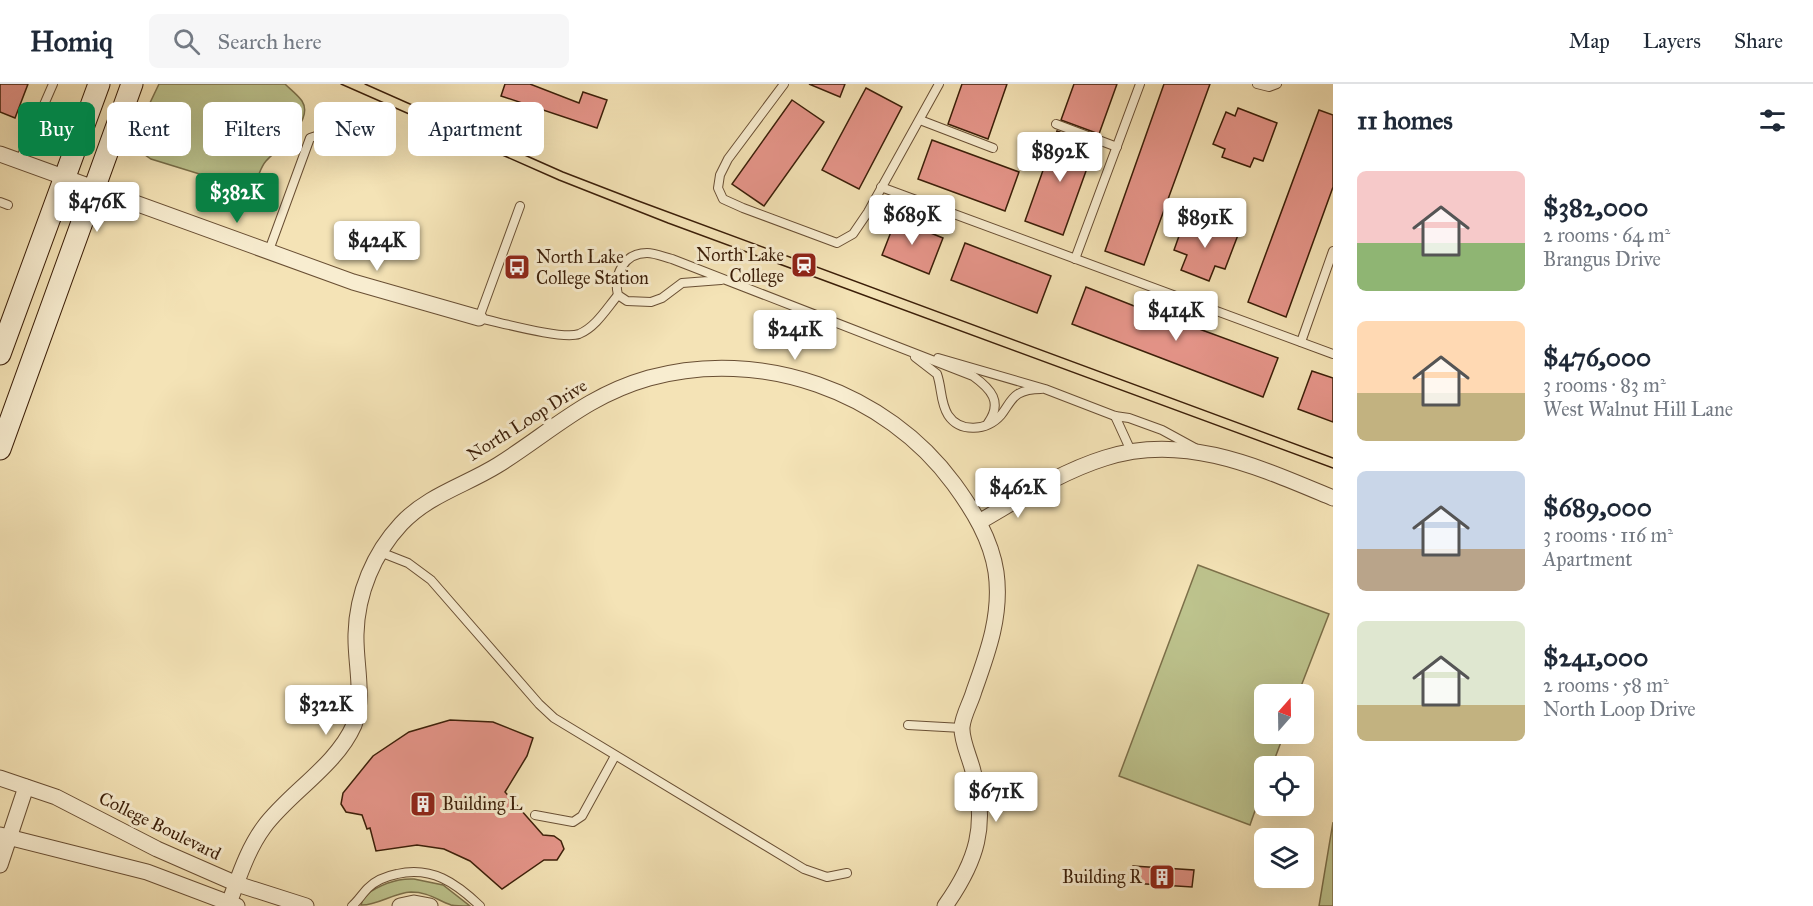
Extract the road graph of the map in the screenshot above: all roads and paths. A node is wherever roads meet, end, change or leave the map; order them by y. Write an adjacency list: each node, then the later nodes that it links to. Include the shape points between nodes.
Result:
1 (53, 84): 15 (lane)
2 (99, 84): 16 (main road)
3 (132, 84): 18 (main road)
4 (784, 84): 17 (lane, via 724,167 718,188 723,199 837,243 853,234)
5 (939, 84): 9 (lane)
6 (1140, 84): 12 (lane)
7 (1257, 84): 8 (lane)
8 (1277, 84)
9 (920, 120): 13 (lane); 17 (lane)
10 (1056, 124): 12 (lane)
11 (314, 137): 21 (lane, via 310,138)
12 (1117, 147): 22 (lane)
13 (993, 148)
14 (0, 154): 15 (street)
15 (19, 162): 16 (street)
16 (63, 178): 18 (street); 26 (main road)
17 (881, 187): 22 (lane)
18 (92, 188): 21 (street); 33 (main road)
19 (520, 206): 25 (lane)
20 (1333, 251): 27 (lane)
21 (268, 253): 25 (street)
22 (1075, 259): 27 (lane)
23 (721, 280): 24 (lane, via 682,283 651,302 627,301); 24 (lane, via 647,253 632,257 619,269 615,284); 28 (lane)
24 (618, 295): 25 (lane, via 596,322 579,333 546,332)
25 (479, 318)
26 (2, 342)
27 (1300, 342): 29 (lane)
28 (902, 348): 30 (lane); 32 (lane, via 937,374 941,399 956,423 966,428); 32 (lane, via 984,384 996,403 995,414)
29 (1333, 354)
30 (1046, 389): 31 (lane); 32 (lane, via 1016,395 999,417)
31 (1114, 416): 34 (lane); 35 (lane, via 1162,430)
32 (988, 423)
33 (0, 449)
34 (1131, 451): 35 (street, via 1161,448); 37 (street, via 1063,475)
35 (1203, 452): 36 (street, via 1242,462)
36 (1333, 498)
37 (979, 522): 38 (street, North Loop Drive, via 939,463 876,412 819,384 738,367 700,368 652,377 585,404 495,466 422,505); 40 (street, North Loop Drive, via 997,574 995,631)
38 (379, 551): 41 (lane, via 408,563 431,580 539,704); 48 (street, North Loop Drive, via 365,581 356,632 360,682 354,724 325,766 266,824 249,849)
39 (908, 725): 40 (lane)
40 (962, 728): 55 (street, via 980,796 980,836 965,876)
41 (615, 756): 44 (lane, via 582,816 573,822); 47 (lane, via 804,868 827,878)
42 (0, 778): 43 (street, College Boulevard)
43 (26, 787): 45 (street); 48 (street, College Boulevard, via 56,797 157,849)
44 (535, 815)
45 (4, 837): 46 (street); 49 (street, via 147,872)
46 (0, 865)
47 (847, 873)
48 (237, 884): 49 (street, North Loop Drive); 50 (street, College Boulevard)
49 (233, 905)
50 (306, 906)
51 (352, 906): 54 (lane, via 369,887 389,876 414,870 458,886)
52 (400, 906): 53 (street)
53 (430, 906)
54 (480, 906)
55 (945, 906)

